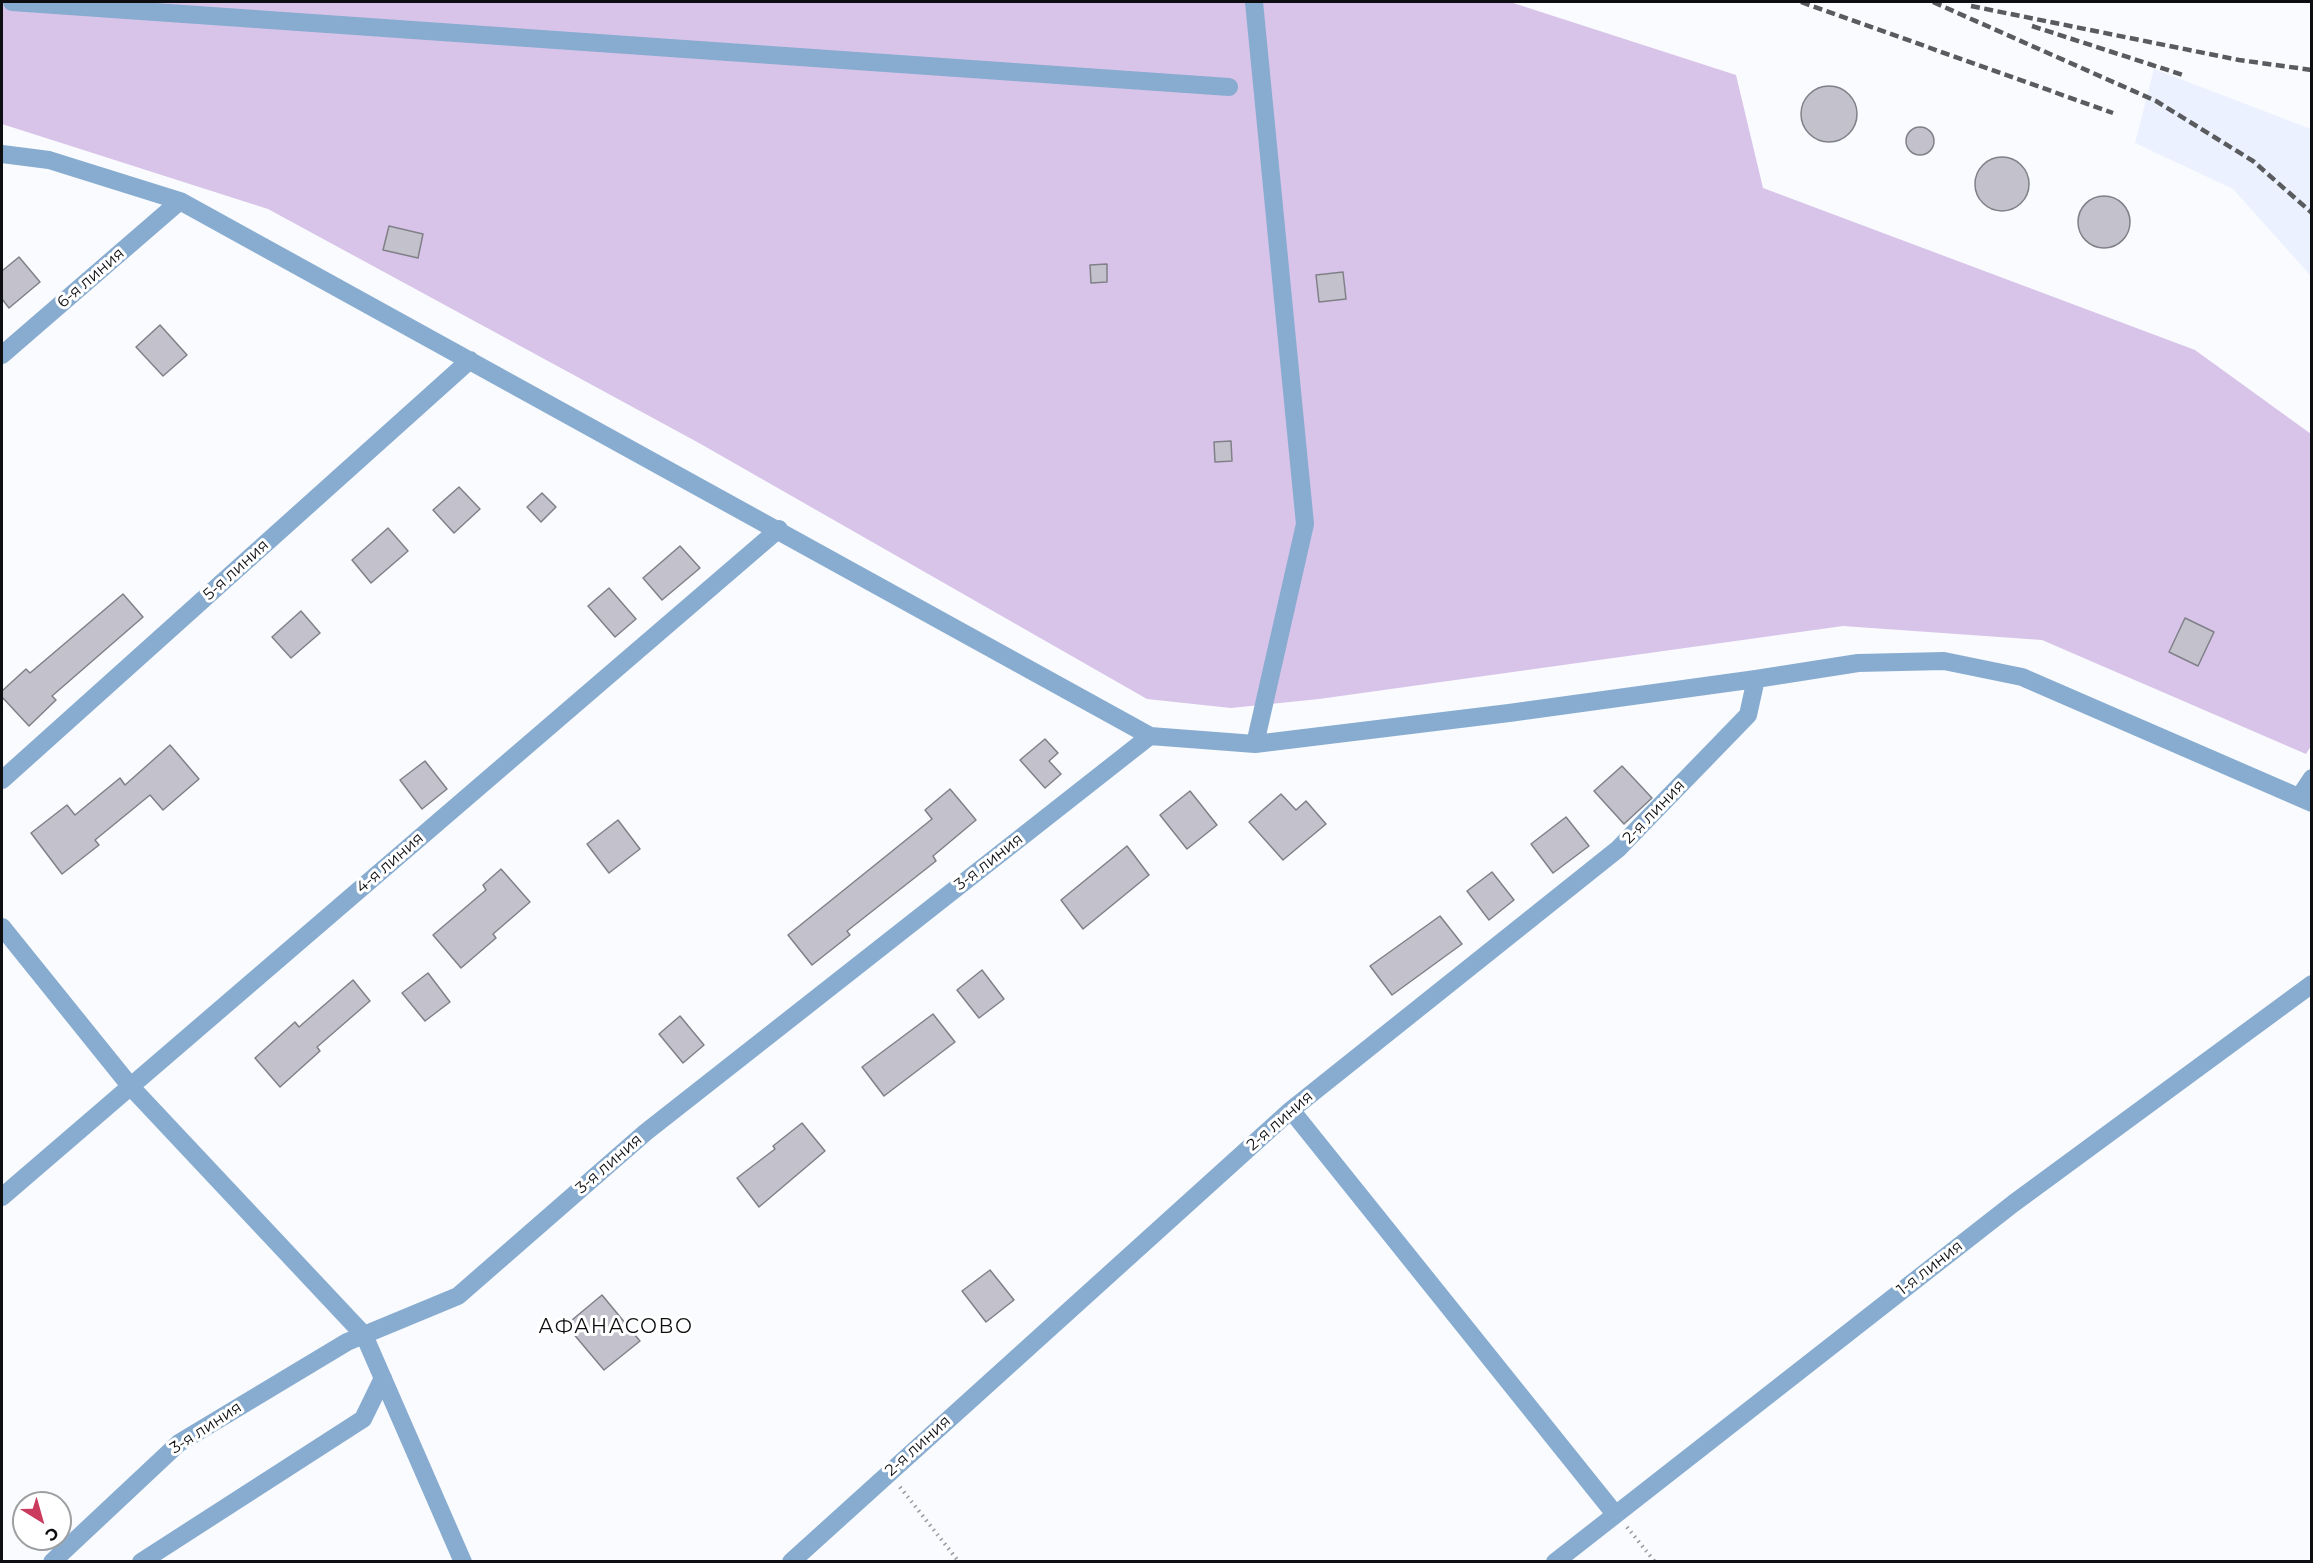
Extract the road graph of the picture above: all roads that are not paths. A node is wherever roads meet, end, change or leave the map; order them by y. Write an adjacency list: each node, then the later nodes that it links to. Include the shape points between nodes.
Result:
1 (12, 2): 3 (street)
2 (1254, 2): 11 (street, via 1305,524)
3 (1229, 87)
4 (2, 154): 5 (street, via 49,160)
5 (180, 201): 6 (street, 6-я линия); 7 (street)
6 (2, 355)
7 (470, 360): 8 (street); 13 (street, 5-я линия)
8 (779, 529): 10 (street); 17 (street, 4-я линия)
9 (1756, 679): 11 (street); 14 (street, via 1858,663 1944,661 2022,677); 18 (street, 2-я линия, via 1748,715 1618,849)
10 (1150, 736): 11 (street); 20 (street, 3-я линия, via 646,1132 458,1296)
11 (1255, 744)
12 (2312, 778): 14 (street)
13 (2, 780)
14 (2306, 799)
15 (2, 927): 17 (street)
16 (2312, 984): 22 (street, 1-я линия, via 2014,1203)
17 (131, 1087): 19 (street, 4-я линия); 20 (street)
18 (1290, 1110): 22 (street); 26 (street, 2-я линия)
19 (2, 1197)
20 (364, 1335): 21 (street); 23 (street, 3-я линия, via 178,1443)
21 (382, 1378): 24 (street, via 363,1419); 25 (street)
22 (1615, 1514): 27 (street, 1-я линия)
23 (52, 1562)
24 (141, 1562)
25 (463, 1562)
26 (791, 1562)
27 (1555, 1562)

